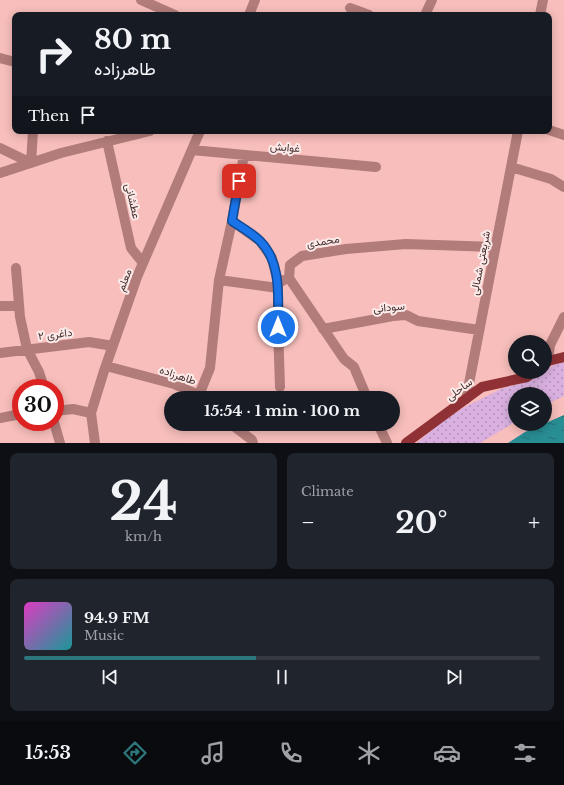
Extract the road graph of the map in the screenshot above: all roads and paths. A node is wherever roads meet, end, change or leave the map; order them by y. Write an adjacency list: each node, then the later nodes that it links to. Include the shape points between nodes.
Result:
1 (141, 0): 6 (street)
2 (255, 0): 7 (street)
3 (432, 0): 9 (street)
4 (543, 0): 10 (street)
5 (350, 8): 8 (street)
6 (168, 12)
7 (249, 12)
8 (361, 12)
9 (426, 12)
10 (541, 12)
11 (0, 58): 12 (street)
12 (12, 61)
13 (552, 131): 18 (street)
14 (32, 134): 23 (street)
15 (138, 134): 19 (street)
16 (199, 134): 21 (street, معلم)
17 (517, 134): 25 (street, شریعتی شمالی)
18 (564, 135)
19 (107, 142): 23 (street); 30 (street, عطشانی, via 131,248)
20 (0, 148): 23 (street)
21 (192, 150): 22 (street, غوابش); 30 (street, معلم)
22 (244, 155): 24 (street, غوابش); 28 (street, طاهرزاده)
23 (31, 163): 26 (street)
24 (376, 167)
25 (510, 167): 27 (street, via 552,179); 29 (street, شریعتی شمالی)
26 (0, 173)
27 (564, 187)
28 (232, 221): 33 (street, طاهرزاده); 34 (street, via 260,241 272,258)
29 (495, 247): 32 (street, محمدی, via 406,244 346,249 302,256 290,265); 39 (street, شریعتی شمالی)
30 (143, 263): 41 (street, معلم)
31 (16, 268): 36 (street)
32 (289, 278): 34 (street); 38 (street)
33 (219, 280): 34 (street); 51 (street, طاهرزاده, via 210,368)
34 (278, 285): 49 (street)
35 (0, 306): 36 (street)
36 (19, 306): 42 (street)
37 (564, 317): 40 (street)
38 (324, 329): 39 (street, سودانی, via 406,315 418,321); 52 (street, via 344,359 354,368)
39 (479, 330): 53 (street, شریعتی شمالی)
40 (552, 341)
41 (113, 346): 42 (street, داغری ۲, via 89,342); 46 (street, معلم)
42 (27, 350): 43 (street, داغری ۲); 47 (street)
43 (0, 353)
44 (564, 357): 45 (main road)
45 (552, 360)
46 (106, 366): 50 (street, طاهرزاده, via 174,384); 55 (street, معلم)
47 (41, 379)
48 (518, 379): 53 (main road, ساحلی, via 482,387)
49 (280, 387)
50 (190, 391)
51 (203, 391)
52 (364, 391)
53 (466, 399): 65 (main road, ساحلی)
54 (64, 410): 55 (street)
55 (92, 413): 62 (street, معلم)
56 (12, 416): 57 (street)
57 (0, 418)
58 (57, 431): 61 (street)
59 (240, 431): 63 (street)
60 (381, 431): 64 (street)
61 (60, 443)
62 (95, 443)
63 (254, 443)
64 (387, 443)
65 (406, 443)

